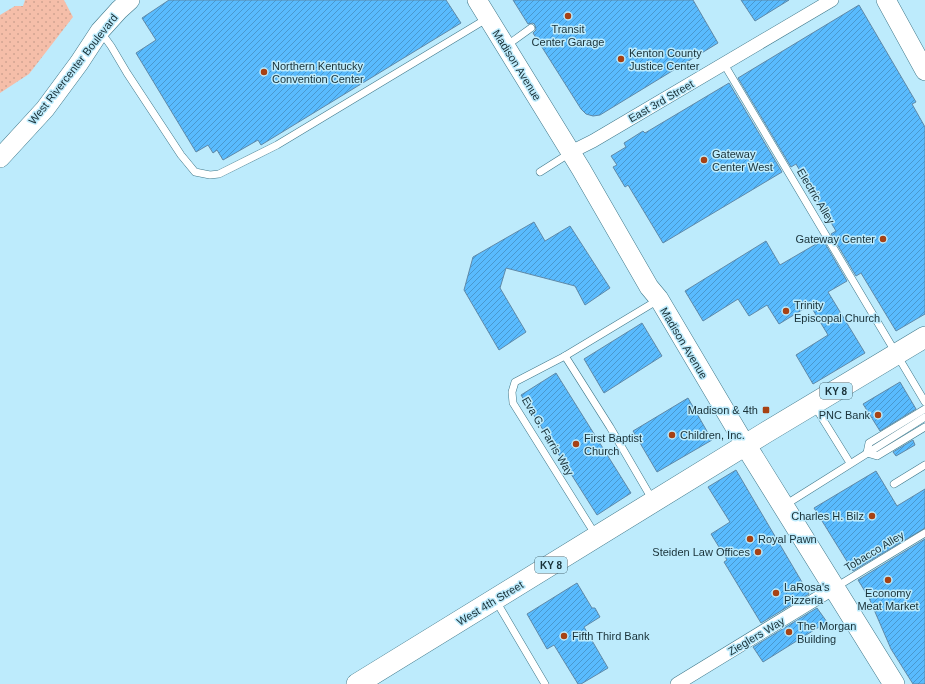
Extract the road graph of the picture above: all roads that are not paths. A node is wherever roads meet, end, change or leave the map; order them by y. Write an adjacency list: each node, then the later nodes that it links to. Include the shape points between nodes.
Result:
1 (130, 0): 7 (street, West Rivercenter Boulevard)
2 (477, 0): 5 (street, Madison Avenue)
3 (832, 0): 9 (street, East 3rd Street)
4 (886, 0): 10 (street)
5 (488, 18): 7 (lane, via 277,145 219,174 210,175 195,172 181,155); 8 (street, Madison Avenue)
6 (531, 28): 8 (lane)
7 (100, 31): 12 (street, West Rivercenter Boulevard, via 44,109)
8 (506, 46): 11 (street, Madison Avenue)
9 (724, 64): 11 (street, East 3rd Street); 16 (lane, Electric Alley)
10 (925, 71)
11 (570, 152): 13 (lane); 14 (street, Madison Avenue)
12 (0, 158)
13 (540, 172)
14 (658, 299): 17 (lane, Eva G. Farris Way); 23 (street, Madison Avenue)
15 (925, 337): 16 (main road, KY 8)
16 (896, 355): 18 (lane, Electric Alley); 19 (main road, KY 8)
17 (565, 356): 28 (lane); 31 (lane, Eva G. Farris Way, via 516,382 512,392 513,403)
18 (925, 402)
19 (813, 405): 23 (main road, KY 8); 25 (lane)
20 (925, 409): 24 (lane, via 869,443)
21 (925, 417): 24 (lane)
22 (925, 427): 24 (lane, via 877,456)
23 (746, 446): 28 (main road, West 4th Street / KY 8); 29 (main road, Madison Avenue)
24 (866, 453): 25 (lane)
25 (850, 463): 29 (lane)
26 (925, 465): 27 (lane)
27 (894, 484)
28 (654, 502): 31 (main road, West 4th Street / KY 8)
29 (783, 506): 32 (main road, Madison Avenue)
30 (925, 533): 32 (lane, Tobacco Alley)
31 (597, 537): 33 (main road, West 4th Street / KY 8)
32 (834, 588): 34 (street, Zieglers Way); 38 (main road, Madison Avenue)
33 (495, 599): 35 (main road, West 4th Street / KY 8); 36 (lane)
34 (692, 680): 37 (street, Zieglers Way)
35 (357, 684)
36 (544, 684)
37 (677, 684)
38 (894, 684)

